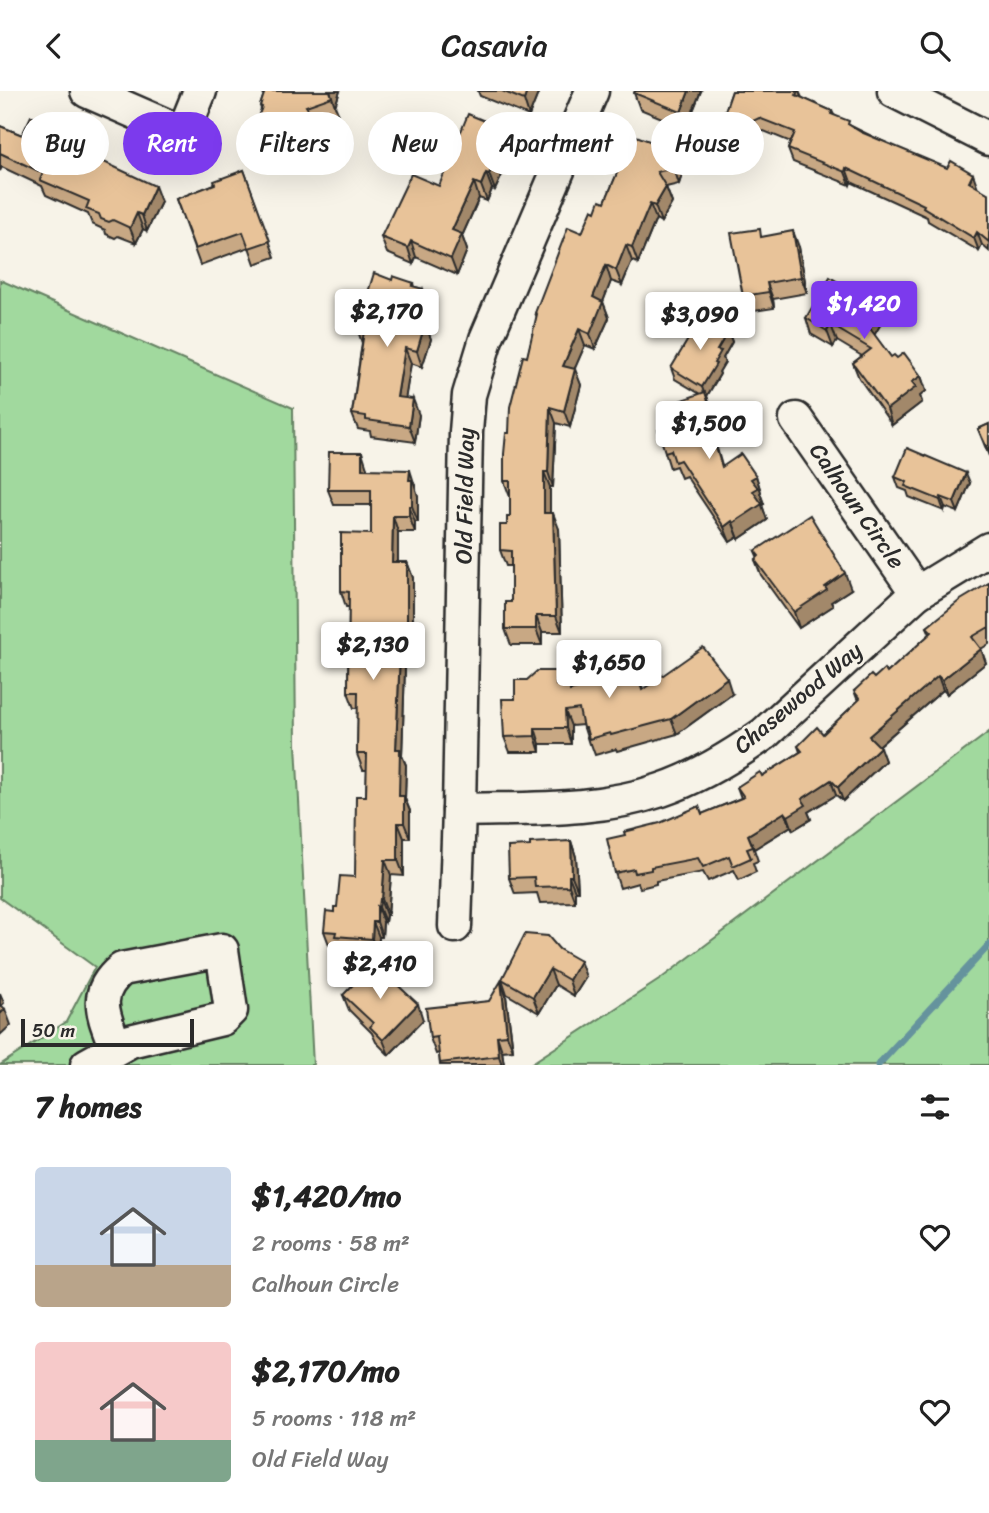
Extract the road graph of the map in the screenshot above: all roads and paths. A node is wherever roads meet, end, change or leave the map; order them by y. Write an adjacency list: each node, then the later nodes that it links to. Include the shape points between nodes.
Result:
1 (87, 91): 2 (street, via 183,133)
2 (200, 91)
3 (592, 91): 9 (street, Old Field Way, via 486,339 470,395)
4 (910, 94): 5 (street)
5 (989, 139)
6 (796, 419): 8 (street, Calhoun Circle)
7 (989, 549): 8 (street, Chasewood Way)
8 (917, 593): 9 (street, Chasewood Way, via 764,734 693,776 652,793 578,806)
9 (459, 810): 10 (street, Old Field Way)
10 (455, 926)
11 (116, 1048): 12 (street)
12 (87, 1065)

